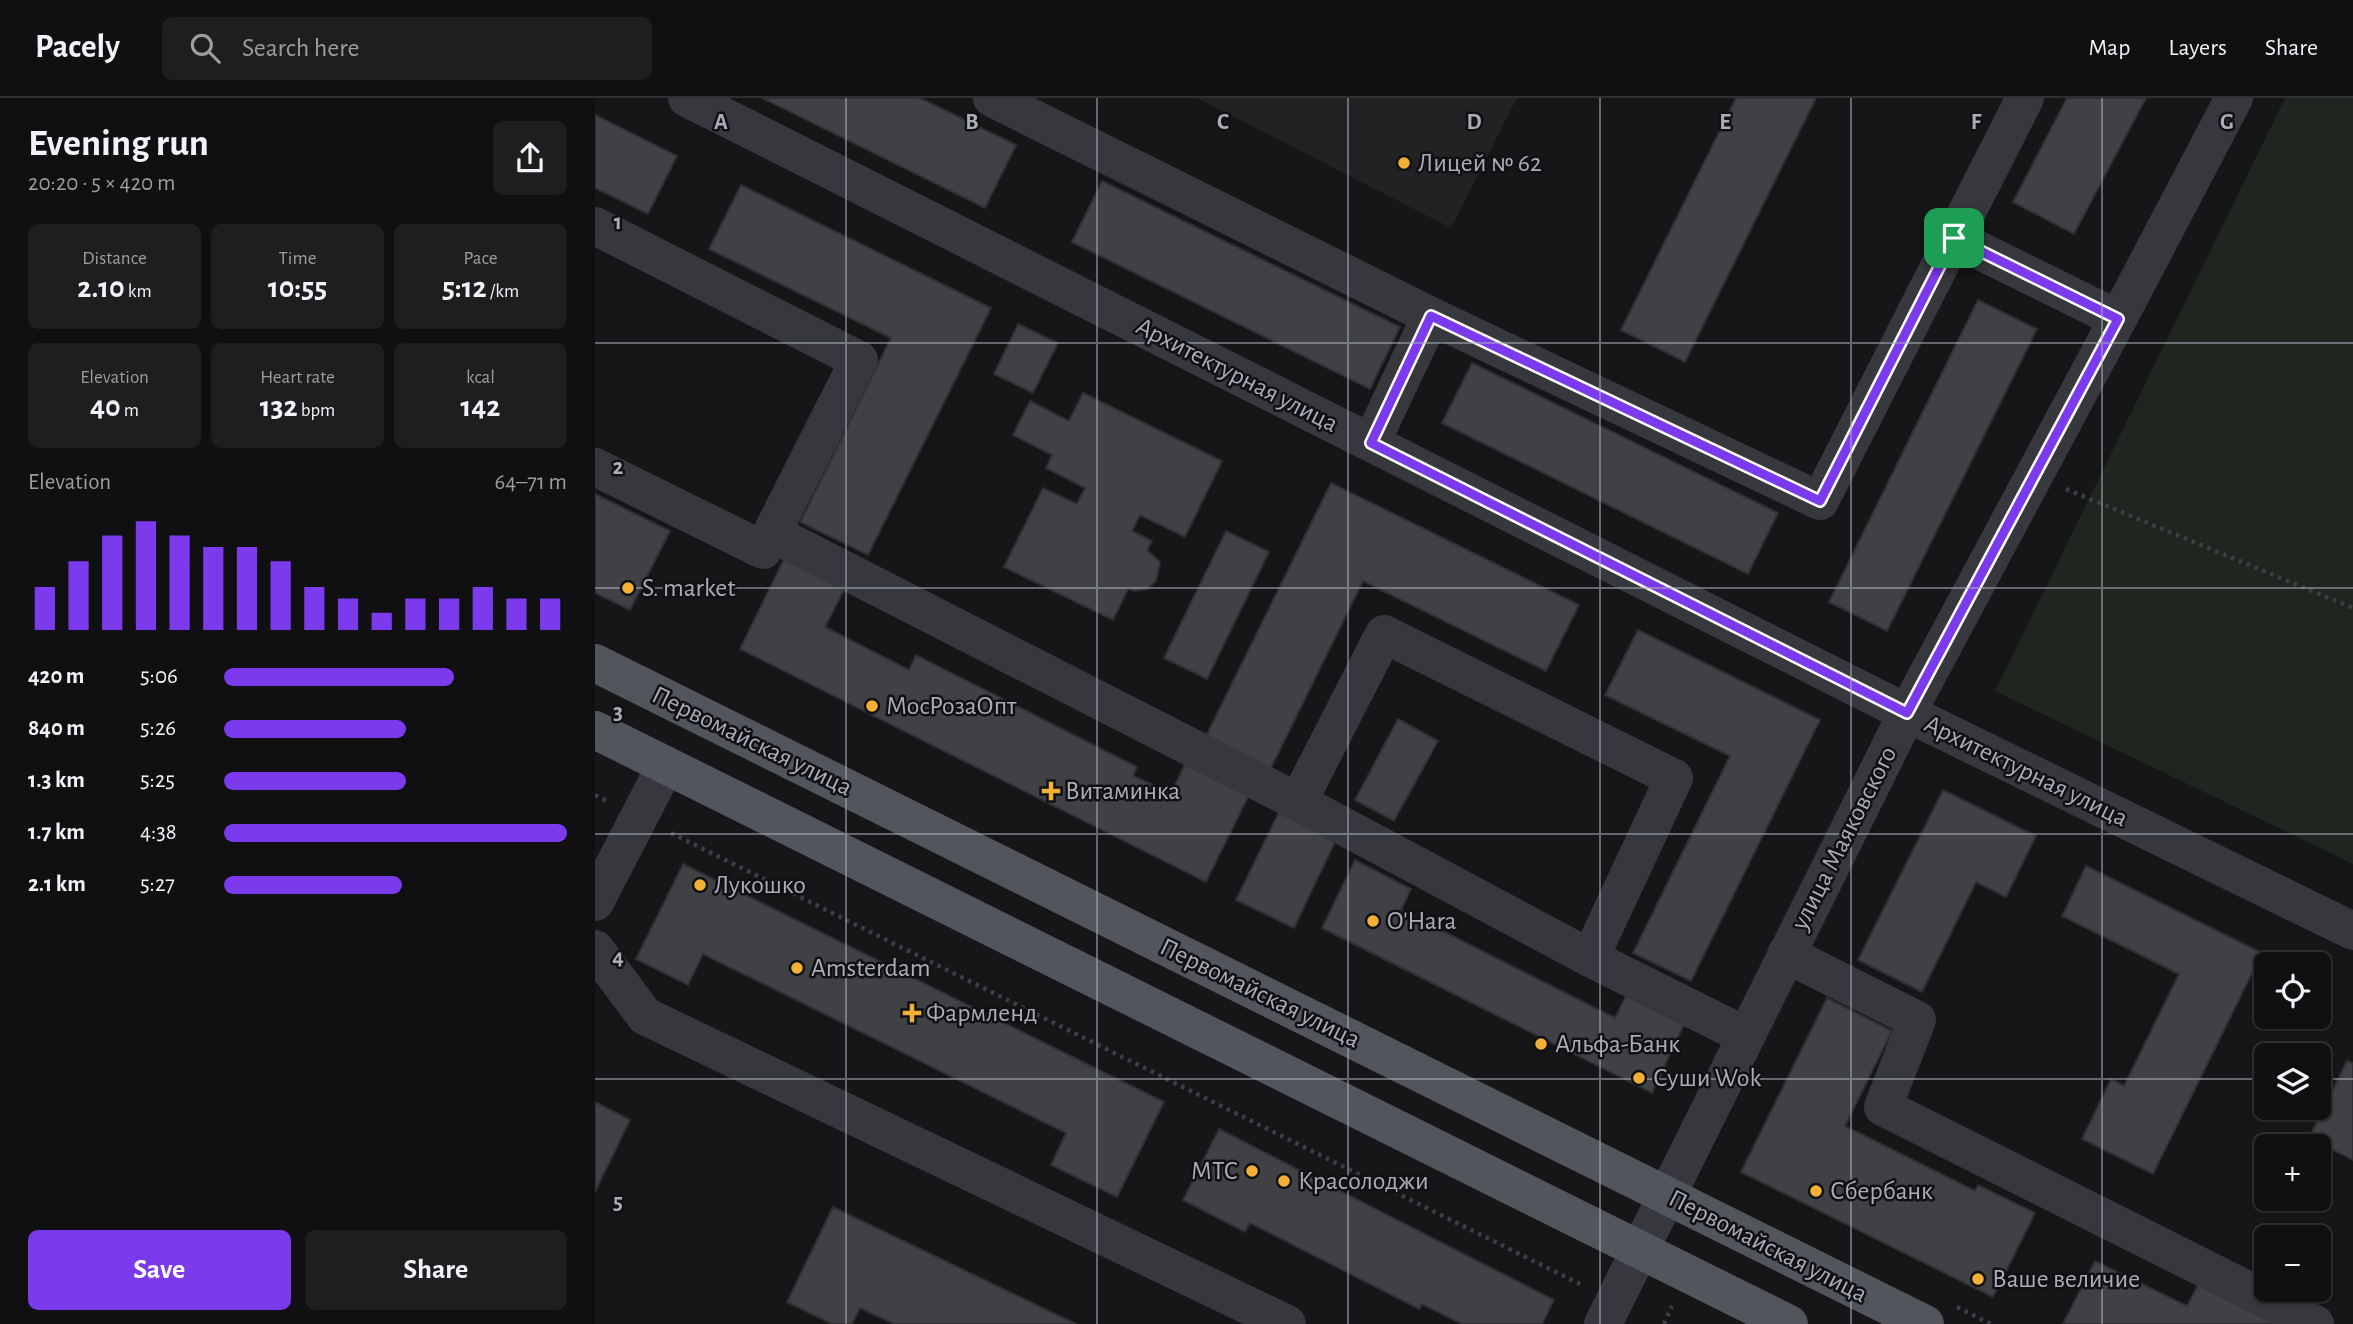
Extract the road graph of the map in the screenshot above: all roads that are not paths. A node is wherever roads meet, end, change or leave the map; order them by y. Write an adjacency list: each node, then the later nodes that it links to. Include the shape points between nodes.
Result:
1 (687, 98): 9 (street, Архитектурная улица)
2 (992, 98): 7 (street)
3 (2025, 98): 6 (street)
4 (2234, 98): 8 (street, улица Маяковского)
5 (595, 226): 11 (street, via 859,360)
6 (1954, 238): 7 (street, via 1820,501); 8 (street)
7 (1431, 316): 9 (street)
8 (2118, 319): 13 (street, улица Маяковского)
9 (1371, 443): 13 (street, Архитектурная улица)
10 (595, 467): 11 (street, via 763,550)
11 (772, 533): 16 (street)
12 (595, 663): 23 (main road, Первомайская улица)
13 (1907, 713): 18 (street, Архитектурная улица); 20 (street, улица Маяковского)
14 (595, 730): 15 (main road)
15 (666, 765): 17 (street); 24 (main road)
16 (1298, 802): 21 (street); 21 (street, via 1384,634 1674,778)
17 (595, 902)
18 (2353, 931)
19 (595, 950): 26 (street, via 645,1016)
20 (1786, 954): 22 (street, улица Маяковского); 29 (street, via 1917,1020 1883,1107)
21 (1590, 958): 22 (street)
22 (1746, 1036): 23 (street, улица Маяковского)
23 (1668, 1196): 24 (street, улица Маяковского); 28 (main road, Первомайская улица)
24 (1640, 1250): 25 (street, улица Маяковского); 27 (main road)
25 (1609, 1313)
26 (1287, 1324)
27 (1789, 1324)
28 (1925, 1324)
29 (2315, 1324)

